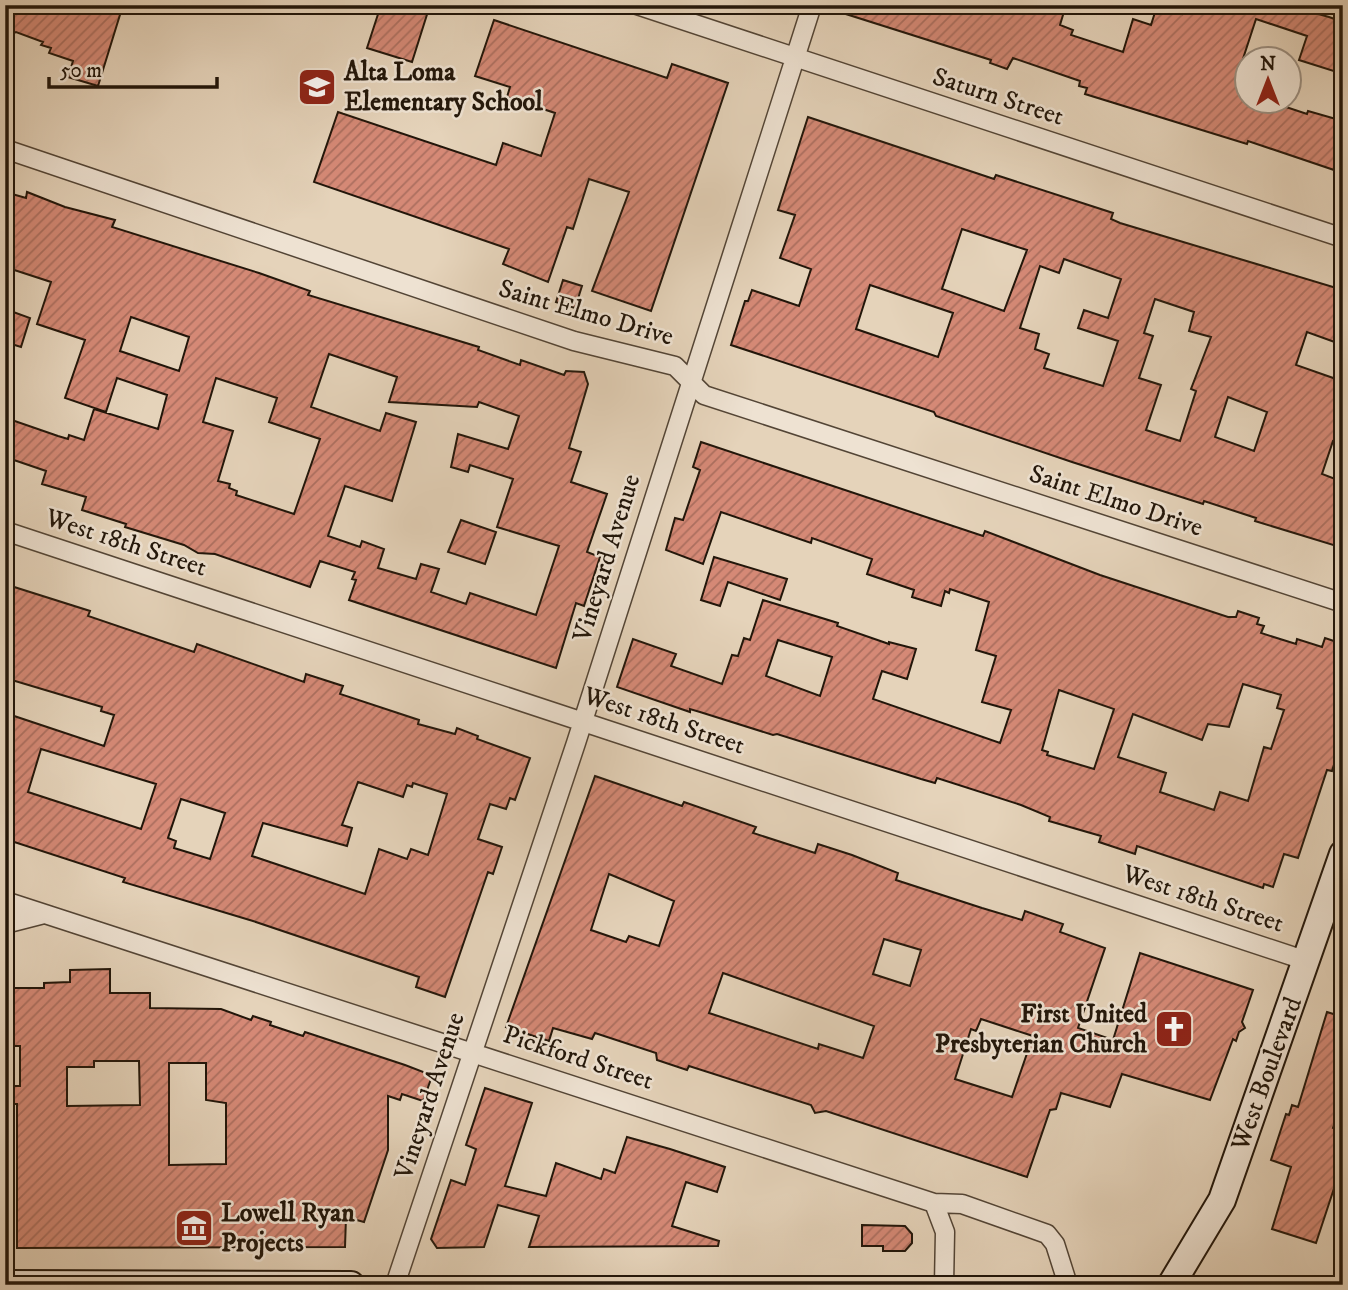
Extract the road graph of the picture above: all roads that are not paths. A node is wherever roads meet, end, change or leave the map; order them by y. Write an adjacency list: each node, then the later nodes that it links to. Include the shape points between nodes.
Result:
1 (638, 5): 3 (street, Saturn Street)
2 (812, 5): 3 (street, Vineyard Avenue)
3 (794, 57): 5 (street, Saturn Street); 6 (street, Vineyard Avenue)
4 (5, 149): 6 (street, Saint Elmo Drive, via 574,341 675,366)
5 (1343, 238)
6 (691, 379): 8 (street, Saint Elmo Drive, via 704,396); 9 (street, Vineyard Avenue)
7 (5, 531): 9 (street, West 18th Street)
8 (1343, 603)
9 (583, 722): 14 (street, West 18th Street); 15 (street, Vineyard Avenue)
10 (1343, 854): 14 (street, West Boulevard)
11 (5, 901): 12 (street, Pickford Street)
12 (44, 914): 13 (street); 15 (street, Pickford Street)
13 (5, 924)
14 (1307, 961): 22 (street, West Boulevard, via 1222,1200)
15 (473, 1051): 16 (street, Pickford Street); 19 (street, Vineyard Avenue)
16 (934, 1203): 20 (street, via 945,1232); 21 (street, Pickford Street, via 962,1204 1047,1234 1055,1244)
17 (5, 1284): 18 (street)
18 (351, 1285)
19 (395, 1285)
20 (944, 1285)
21 (1068, 1285)
22 (1171, 1285)

